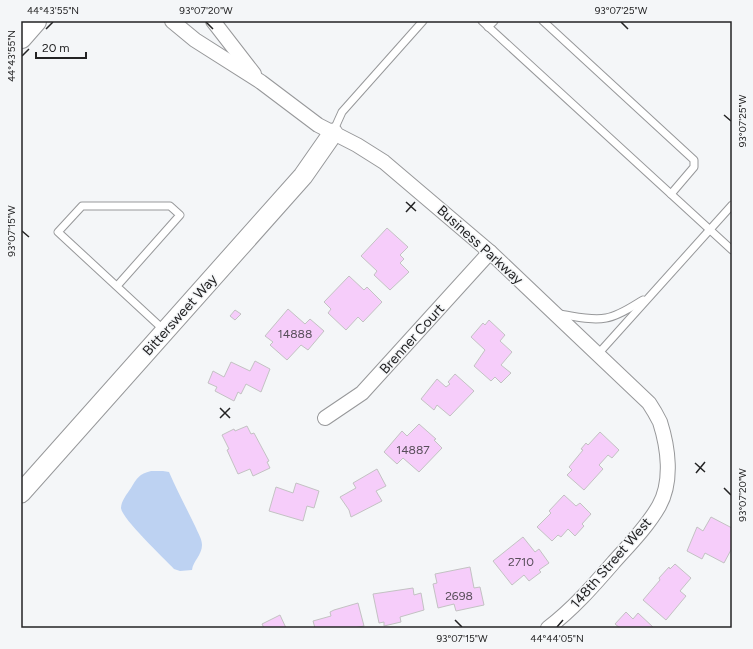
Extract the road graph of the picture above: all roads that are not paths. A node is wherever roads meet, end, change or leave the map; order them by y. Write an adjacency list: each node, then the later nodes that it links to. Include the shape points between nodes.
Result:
1 (35, 21): 9 (highway)
2 (172, 21): 10 (street, Business Parkway, via 195,40)
3 (212, 21): 10 (street, Business Parkway)
4 (423, 21): 11 (lane, via 342,112)
5 (482, 21): 8 (lane)
6 (494, 21): 8 (lane)
7 (543, 21): 12 (lane, via 694,160 694,166)
8 (488, 27): 12 (lane)
9 (21, 37)
10 (261, 82): 11 (street, Business Parkway, via 318,125)
11 (333, 133): 16 (street, Business Parkway, via 384,162); 20 (street, Bittersweet Way, via 303,176)
12 (671, 194): 14 (lane)
13 (732, 205): 14 (lane)
14 (710, 229): 15 (lane); 18 (lane)
15 (732, 250)
16 (490, 252): 19 (street, Business Parkway); 22 (street, Brenner Court, via 362,394)
17 (118, 286): 17 (lane, via 58,232 82,206 170,206 180,215); 20 (lane)
18 (650, 295): 19 (lane, via 607,318); 21 (lane)
19 (555, 313): 21 (street, Business Parkway)
20 (165, 331): 24 (street, Bittersweet Way)
21 (598, 354): 23 (street, Business Parkway, via 649,404 659,421)
22 (325, 418)
23 (665, 443): 25 (street, 148th Street West, via 668,465 660,504 646,526 579,601)
24 (21, 493)
25 (548, 628)

